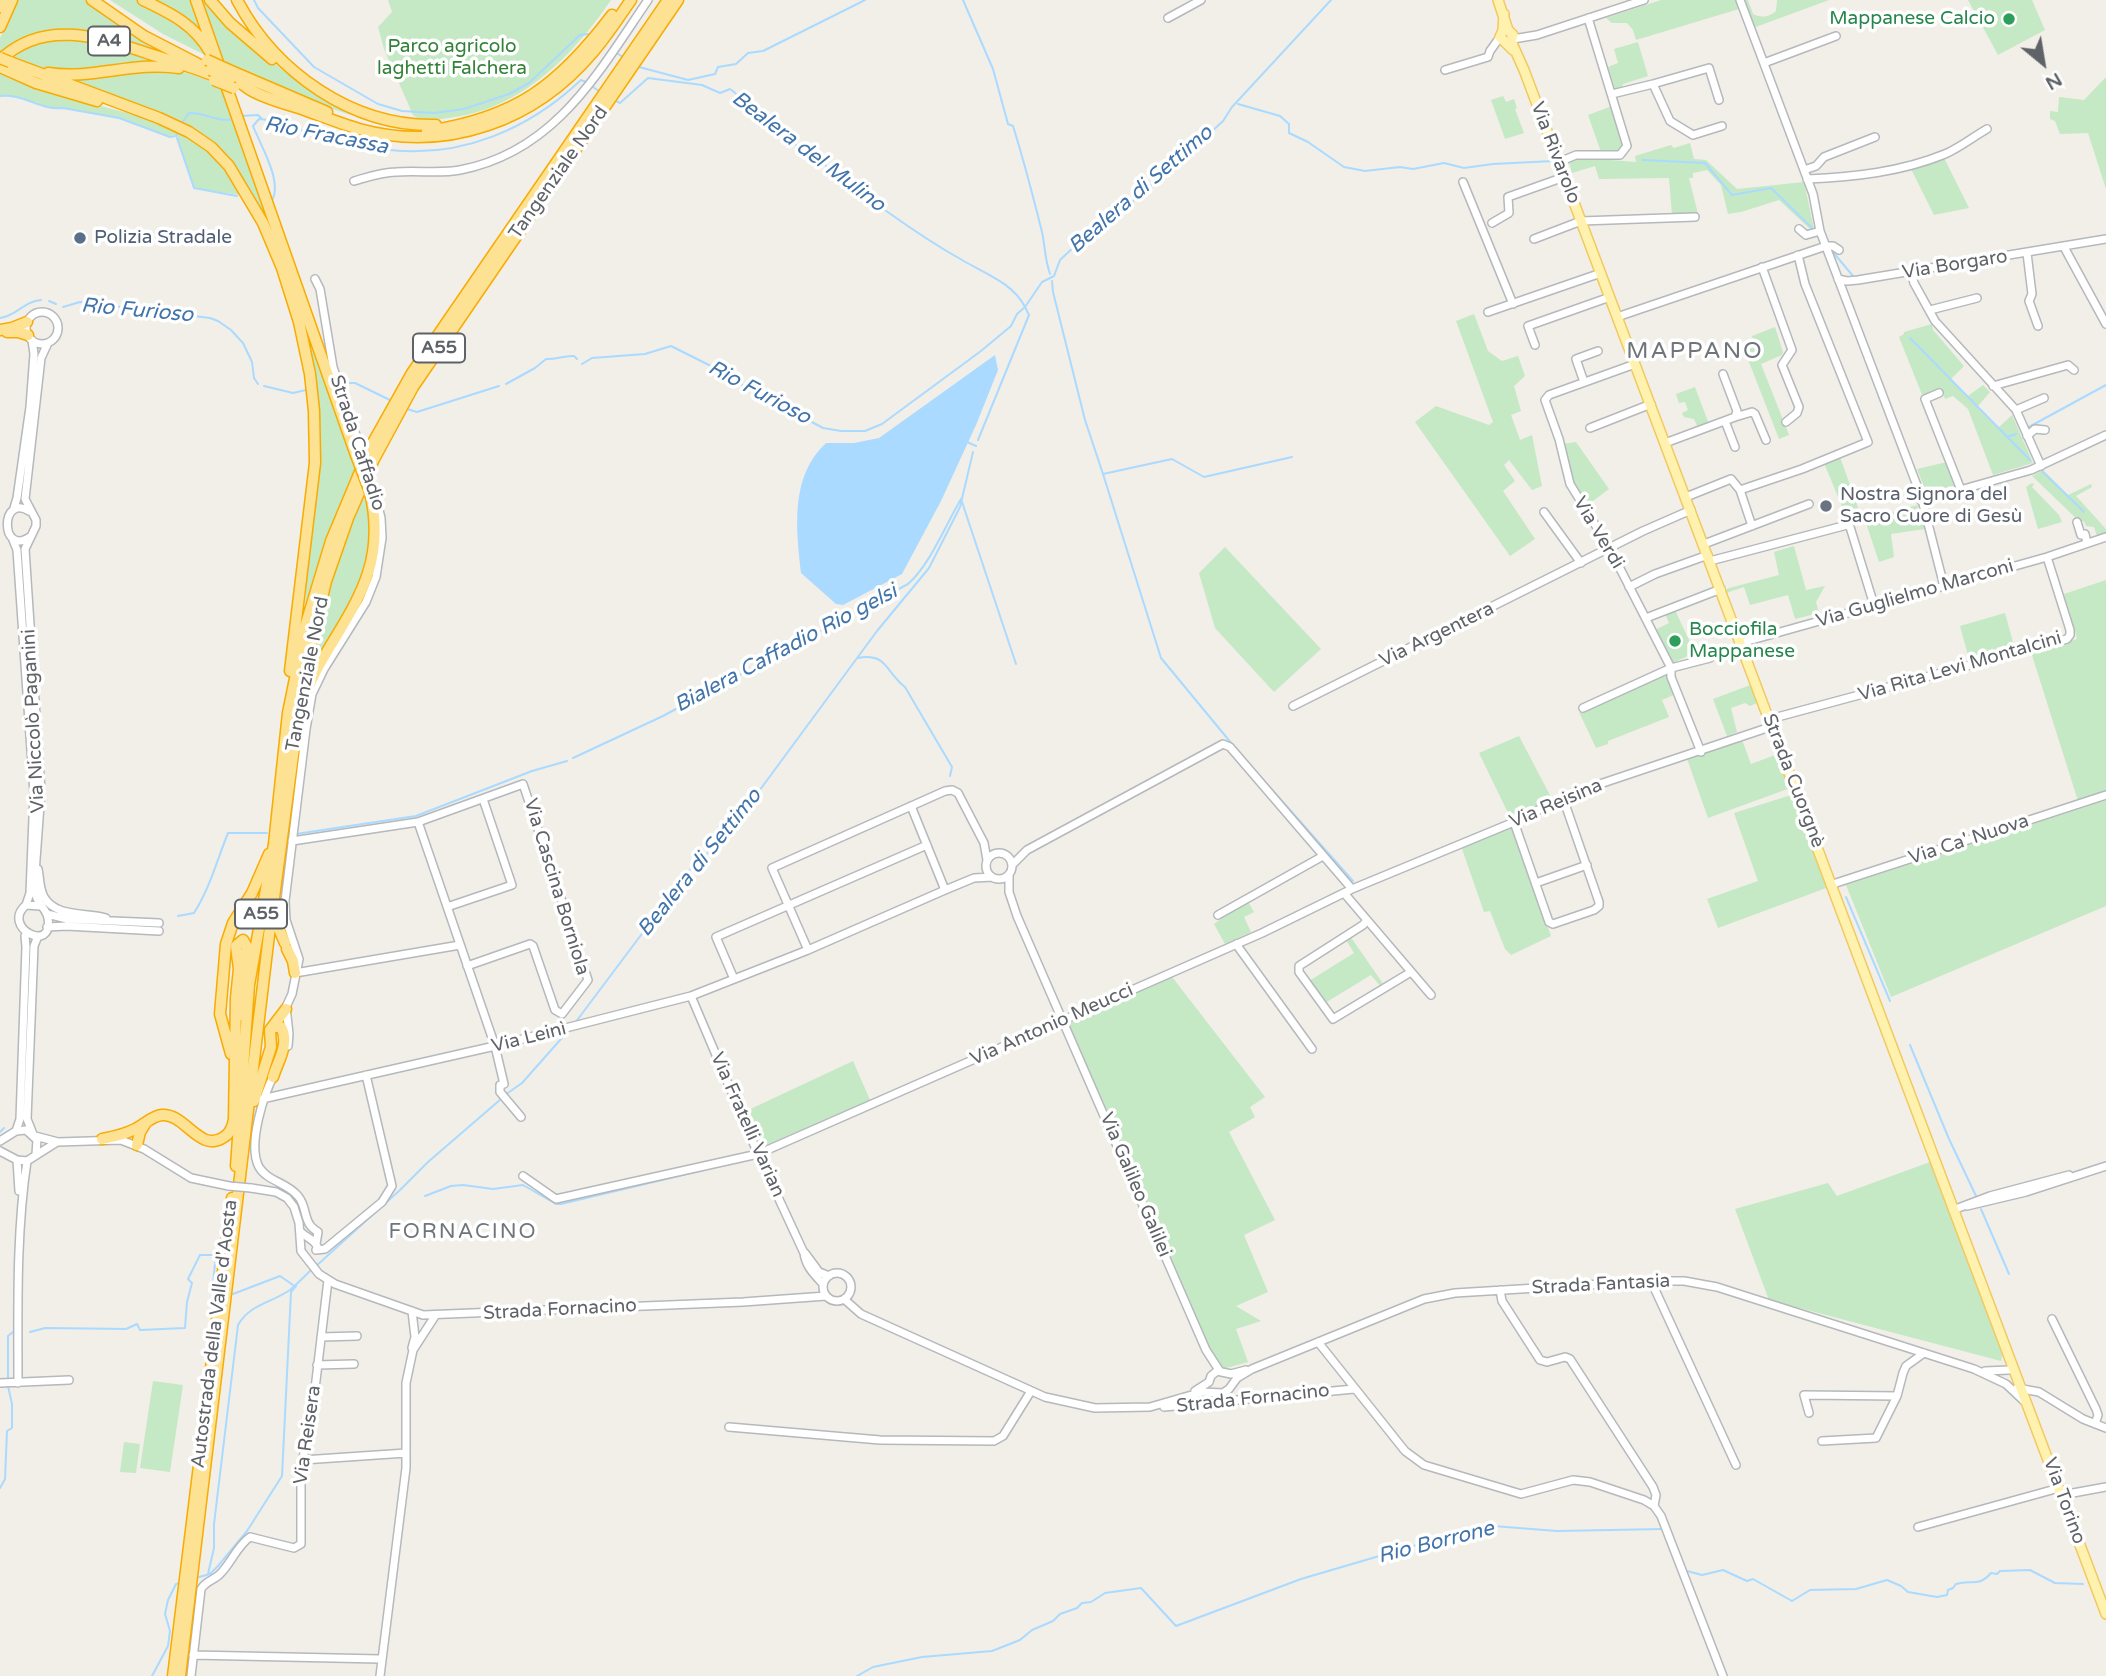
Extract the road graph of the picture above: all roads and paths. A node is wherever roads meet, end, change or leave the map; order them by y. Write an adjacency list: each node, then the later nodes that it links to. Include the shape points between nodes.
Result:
1 (3, 0): 19 (highway)
2 (12, 0): 22 (highway)
3 (92, 0): 29 (highway, via 144,36)
4 (103, 0): 29 (highway)
5 (143, 0): 35 (highway, A55, via 180,19 200,37)
6 (196, 0): 35 (highway)
7 (210, 0): 32 (highway, via 286,71)
8 (237, 0): 32 (highway, via 272,51)
9 (623, 0): 37 (highway, via 590,44 551,83 517,106)
10 (631, 0): 30 (highway, A4, via 566,80 523,110 475,130 425,137 385,134 340,123)
11 (648, 0): 45 (street, via 572,107 537,137 460,170 390,172)
12 (668, 0): 130 (highway, Tangenziale Nord / A55, via 388,415 331,541 306,624)
13 (678, 0): 132 (highway, Tangenziale Nord / A55, via 391,424 359,490 326,581)
14 (1200, 0): 20 (street)
15 (1498, 0): 24 (main road)
16 (1644, 0): 18 (street)
17 (1740, 0): 26 (street)
18 (1635, 1): 21 (street)
19 (0, 7)
20 (1168, 18)
21 (1588, 18): 24 (street); 33 (street)
22 (0, 27)
23 (1836, 36): 26 (street)
24 (1509, 37): 28 (street, via 1488,57); 41 (main road, Via Rivarolo)
25 (3, 63): 27 (highway); 29 (highway, A4, via 28,40 67,34); 36 (highway, A55, via 56,89)
26 (1763, 63): 42 (street)
27 (26, 70): 29 (highway, via 65,75 159,66); 36 (highway)
28 (1445, 70)
29 (211, 71): 30 (highway, bridge); 30 (highway, A4, bridge)
30 (232, 80): 37 (highway, via 365,124 416,131)
31 (1653, 84): 33 (street); 34 (street, via 1709,68); 38 (street, via 1670,121 1693,135)
32 (316, 88): 37 (highway, via 389,121)
33 (1612, 94): 41 (street, via 1627,141 1625,150 1620,155 1576,155)
34 (1719, 100)
35 (232, 104): 97 (highway, A55)
36 (145, 112): 130 (highway, A55, via 198,138 234,171 270,240 299,322 312,392 315,463)
37 (456, 126)
38 (1722, 126)
39 (1987, 128): 44 (street, via 1916,165)
40 (1875, 137): 42 (street)
41 (1559, 162): 43 (main road, Via Rivarolo)
42 (1804, 170): 44 (street)
43 (1564, 177): 48 (main road, Via Rivarolo); 49 (street, via 1508,197 1508,213)
44 (1807, 179): 51 (street)
45 (354, 181)
46 (1463, 182): 49 (street)
47 (1695, 217): 48 (street, Via Rivarolo)
48 (1581, 221): 52 (street); 61 (main road, Strada Cuorgnè)
49 (1487, 225): 66 (street)
50 (1798, 229): 51 (street, via 1806,235)
51 (1820, 231): 54 (street)
52 (1534, 239)
53 (2106, 239): 55 (street, Via Borgaro)
54 (1826, 246): 56 (street); 58 (street); 63 (street)
55 (2064, 247): 57 (street, Via Borgaro); 71 (street)
56 (1839, 250)
57 (2027, 253): 60 (street, Via Borgaro); 72 (street, via 2029,301)
58 (1798, 255): 59 (street); 101 (street, via 1805,284 1868,442)
59 (1762, 267): 69 (street); 89 (street, via 1792,349 1782,365 1799,407)
60 (1911, 272): 63 (street, Via Borgaro); 67 (street)
61 (1601, 273): 64 (main road, Strada Cuorgnè); 66 (street)
62 (315, 279): 97 (street, Strada Caffadio, via 332,366)
63 (1838, 279): 103 (street)
64 (1610, 297): 69 (main road, Strada Cuorgnè); 76 (street, via 1528,326)
65 (1977, 298): 67 (street)
66 (1513, 304): 68 (street)
67 (1930, 310): 82 (street)
68 (1488, 312)
69 (1617, 317): 78 (main road, Strada Cuorgnè)
70 (27, 322): 73 (highway); 74 (street); 75 (street, via 38,312 53,316 57,333)
71 (2106, 324)
72 (2038, 326)
73 (0, 332): 74 (highway, via 18,332)
74 (30, 338): 75 (street); 105 (street, via 34,354 30,407)
75 (48, 343): 107 (street, via 41,358 25,499)
76 (1535, 345)
77 (1598, 351): 81 (street, via 1576,359)
78 (1635, 363): 81 (street, Via Verdi); 85 (main road, Strada Cuorgnè)
79 (2074, 370): 82 (street, via 2068,365)
80 (1723, 374): 87 (street, via 1737,411)
81 (1584, 382): 116 (street, Via Verdi, via 1545,400 1570,484)
82 (1993, 386): 86 (street)
83 (1939, 393): 100 (street, via 1925,399)
84 (2044, 398): 86 (street)
85 (1651, 404): 90 (street); 95 (main road, Strada Cuorgnè)
86 (2016, 410): 93 (street)
87 (1735, 417): 88 (street); 94 (street, via 1755,414)
88 (1724, 421): 95 (street); 96 (street)
89 (1786, 422)
90 (1590, 428)
91 (2045, 430): 93 (street, via 2035,429)
92 (2106, 435): 98 (street)
93 (2027, 436): 98 (street)
94 (1766, 440)
95 (1665, 443): 102 (main road, Strada Cuorgnè)
96 (1735, 447)
97 (358, 451): 99 (highway, A55, bridge)
98 (2041, 467): 100 (street)
99 (371, 488): 132 (highway, A55, via 375,528 371,569 358,601 310,683); 140 (street, Strada Caffadio, via 381,518 376,577 312,694)
100 (1961, 489): 103 (street)
101 (1740, 490): 102 (street, via 1731,479); 110 (street)
102 (1686, 497): 106 (main road, Strada Cuorgnè)
103 (1921, 501): 120 (street)
104 (1809, 504): 110 (street)
105 (14, 508): 107 (street); 113 (street, via 5,514 2,524)
106 (1691, 510): 115 (main road, Strada Cuorgnè); 116 (street, Via Argentera)
107 (30, 511): 111 (street, via 36,526)
108 (1544, 512): 119 (street)
109 (2077, 522): 114 (street)
110 (1752, 526): 115 (street)
111 (30, 537): 113 (street); 150 (street, Via Niccolò Paganini, via 25,549 41,791)
112 (2106, 537): 114 (street, Via Guglielmo Marconi)
113 (13, 540): 161 (street, Via Niccolò Paganini, via 34,793)
114 (2087, 543): 117 (street, Via Guglielmo Marconi)
115 (1704, 544): 118 (main road, Strada Cuorgnè)
116 (1610, 549): 119 (street, Via Argentera); 121 (street, Via Verdi)
117 (2047, 557): 120 (street, Via Guglielmo Marconi); 131 (street, Via Rita Levi Montalcini, via 2070,630 2067,639)
118 (1709, 558): 121 (street); 122 (main road, Strada Cuorgnè); 123 (street, via 1850,527)
119 (1581, 563): 128 (street, Via Argentera)
120 (1944, 586): 123 (street, Via Guglielmo Marconi)
121 (1629, 587): 124 (street, Via Verdi)
122 (1721, 589): 124 (street); 125 (main road, Strada Cuorgnè)
123 (1874, 605): 125 (street, Via Guglielmo Marconi)
124 (1646, 618): 127 (street, Via Verdi)
125 (1741, 643): 131 (main road, Strada Cuorgnè)
126 (1710, 658): 127 (street)
127 (1671, 668): 129 (street); 133 (street, Via Verdi)
128 (1293, 706)
129 (1583, 708)
130 (288, 713): 142 (highway, Tangenziale Nord / A55)
131 (1772, 723): 133 (street, Via Reisina); 157 (main road, Strada Cuorgnè)
132 (294, 740): 148 (highway, Tangenziale Nord / A55)
133 (1701, 752): 135 (street, Via Reisina)
134 (2106, 795): 157 (street, Via Ca' Nuova)
135 (1563, 798): 139 (street, Via Reisina); 152 (street)
136 (483, 799): 138 (street, Via Cascina Borniola); 164 (street, via 512,885); 177 (street, Via Cascina Borniola, via 523,785 588,980 562,1014 555,1010 530,944)
137 (911, 806): 141 (street, via 945,791 958,793); 143 (street); 162 (street, via 772,868)
138 (418, 822): 140 (street, Via Cascina Borniola); 164 (street)
139 (1514, 822): 156 (street); 159 (street, Via Reisina)
140 (292, 841): 179 (street, Strada Caffadio, via 285,914 299,956)
141 (984, 843): 145 (street); 149 (street)
142 (274, 844): 165 (highway, Tangenziale Nord / A55); 191 (highway, via 226,944 220,1014)
143 (927, 845): 158 (street); 162 (street)
144 (1027, 850): 146 (street); 147 (street, via 1223,744); 151 (street)
145 (996, 853): 146 (street); 149 (street)
146 (1005, 854): 151 (street)
147 (1323, 856): 159 (street); 167 (street)
148 (280, 858): 179 (highway, via 275,918); 182 (highway, Tangenziale Nord / A55)
149 (986, 863): 154 (street); 155 (street)
150 (37, 865): 163 (street, Via Niccolò Paganini, via 34,887); 168 (street, via 40,886 51,905)
151 (1012, 865): 153 (street)
152 (1587, 865): 156 (street); 156 (street, via 1600,906 1553,924)
153 (1009, 874): 155 (street); 160 (street)
154 (974, 878): 155 (street); 158 (street, Via Leinì)
155 (994, 878): 160 (street)
156 (1536, 883)
157 (1833, 884): 214 (main road, Strada Cuorgnè, via 1935,1158)
158 (945, 890): 176 (street, Via Leinì)
159 (1348, 891): 169 (street); 174 (street, Via Antonio Meucci)
160 (1009, 892): 186 (street, Via Galileo Galilei)
161 (26, 905): 163 (street); 171 (street, via 17,912 15,923)
162 (789, 905): 176 (street); 180 (street, via 716,937)
163 (40, 906): 166 (street)
164 (447, 907): 175 (street)
165 (261, 911): 173 (highway); 181 (highway, Tangenziale Nord / A55)
166 (47, 914): 168 (street); 170 (street)
167 (1218, 915)
168 (110, 920): 170 (street, via 159,927)
169 (1367, 920): 178 (street); 178 (street, via 1299,966 1334,1020)
170 (47, 927): 172 (street)
171 (25, 936): 172 (street); 198 (street, via 20,1119)
172 (38, 936): 199 (street, via 27,1119)
173 (247, 944): 190 (highway, via 240,1005); 191 (highway, via 241,940 236,946)
174 (1236, 944): 186 (street, Via Antonio Meucci); 189 (street)
175 (460, 945): 177 (street); 179 (street)
176 (808, 950): 180 (street, Via Leinì)
177 (467, 966): 188 (street)
178 (1411, 972): 183 (street)
179 (295, 973): 185 (street, Strada Caffadio)
180 (734, 979): 184 (street, Via Leinì)
181 (248, 988): 190 (highway, Autostrada della Valle d'Aosta)
182 (262, 990): 196 (highway, Autostrada della Valle d'Aosta)
183 (1431, 995)
184 (691, 996): 188 (street, Via Leinì); 205 (street, Via Fratelli Varian)
185 (286, 1009): 187 (highway); 193 (street, Strada Caffadio, via 289,1043)
186 (1063, 1020): 205 (street, Via Antonio Meucci); 233 (street, Via Galileo Galilei)
187 (273, 1027): 193 (highway, via 281,1027 285,1037); 196 (highway, via 269,1032 271,1051)
188 (495, 1046): 192 (street, Via Leinì); 195 (street, via 503,1097)
189 (1312, 1048)
190 (243, 1051): 272 (highway, Autostrada della Valle d'Aosta, via 236,1163)
191 (234, 1068): 197 (highway, via 233,1125 222,1139 202,1138 169,1115 154,1117)
192 (366, 1076): 194 (street, Via Leinì); 217 (street, via 392,1186 382,1202 325,1249)
193 (273, 1077): 194 (street, Strada Caffadio)
194 (262, 1099): 217 (street, Strada Caffadio, via 256,1153 259,1167 297,1194 304,1205 313,1228)
195 (521, 1117)
196 (248, 1121): 273 (highway, Autostrada della Valle d'Aosta)
197 (144, 1127): 200 (highway); 203 (highway)
198 (14, 1133): 199 (street, via 26,1130); 201 (street); 207 (street, via 7,1143)
199 (34, 1135): 202 (street); 206 (street)
200 (102, 1139): 202 (street); 203 (street)
201 (0, 1141)
202 (58, 1142): 206 (street)
203 (141, 1147): 215 (street, bridge, via 191,1178 276,1192 287,1198 297,1214)
204 (0, 1151): 207 (street)
205 (758, 1154): 212 (street, Via Antonio Meucci, via 556,1199); 216 (street, Via Fratelli Varian)
206 (35, 1155): 209 (street)
207 (13, 1157): 209 (street); 213 (street)
208 (2106, 1160): 211 (street)
209 (27, 1161): 213 (street)
210 (2106, 1166): 211 (street)
211 (2091, 1171): 214 (street)
212 (523, 1176)
213 (20, 1206): 245 (street)
214 (1959, 1208): 239 (main road, Strada Cuorgnè, via 2008,1354)
215 (300, 1231): 217 (street, Strada Fornacino); 217 (street, via 300,1245)
216 (804, 1253): 218 (street, Via Fratelli Varian, via 819,1272); 221 (street, Via Fratelli Varian, via 809,1269)
217 (312, 1254): 219 (street, Strada Fornacino)
218 (830, 1276): 221 (street); 225 (street, via 847,1278 851,1286)
219 (328, 1280): 226 (street, Strada Fornacino); 230 (street, Via Reisera)
220 (1651, 1281): 222 (street, Strada Fantasia); 234 (street, Strada Fantasia, via 1717,1287); 264 (street)
221 (823, 1285): 223 (street); 224 (street, Strada Fornacino)
222 (1500, 1290): 231 (street, Strada Fantasia, via 1424,1299); 267 (street, via 1502,1301 1540,1360 1570,1359 1653,1487)
223 (826, 1296): 224 (street, Strada Fornacino); 225 (street, via 832,1301)
224 (798, 1297): 227 (street, Strada Fornacino)
225 (846, 1297): 251 (street, Strada Fornacino, via 856,1311)
226 (412, 1311): 227 (street, Strada Fornacino); 232 (street)
227 (435, 1316): 232 (street)
228 (2052, 1319): 258 (street, via 2096,1409)
229 (357, 1336): 230 (street)
230 (321, 1337): 236 (street, Via Reisera)
231 (1318, 1342): 237 (street, Strada Fantasia); 249 (street, Strada Fornacino)
232 (413, 1350): 262 (street, via 407,1383)
233 (1206, 1350): 240 (street, Via Galileo Galilei); 243 (street, Via Galileo Galilei)
234 (1924, 1353): 238 (street, Strada Fantasia); 253 (street, via 1906,1366)
235 (354, 1364): 236 (street)
236 (317, 1365): 263 (street, Via Reisera)
237 (1252, 1369): 241 (street); 246 (street)
238 (1974, 1369): 239 (street, Strada Fantasia); 242 (street, Strada Fantasia)
239 (2008, 1369): 242 (street); 250 (main road, Strada Cuorgnè)
240 (1219, 1370): 241 (street); 243 (street)
241 (1228, 1374): 246 (street)
242 (1994, 1377): 248 (street, Strada Fantasia)
243 (1210, 1379): 252 (street); 255 (street, Strada Fornacino, via 1198,1390)
244 (69, 1380): 245 (street)
245 (18, 1382): 247 (street)
246 (1232, 1383): 252 (street, via 1226,1391)
247 (0, 1384)
248 (2006, 1384): 250 (street, Strada Fantasia); 256 (street, Strada Fantasia)
249 (1354, 1389): 254 (street, Strada Fornacino); 267 (street, Strada Fornacino, via 1405,1451 1424,1465 1521,1494 1573,1480 1590,1482)
250 (2023, 1389): 256 (main road, Via Torino); 258 (street, Strada Fantasia, via 2049,1397)
251 (1031, 1391): 255 (street, Strada Fornacino, via 1058,1402 1094,1408); 259 (street, via 1003,1436 994,1441 880,1440)
252 (1216, 1392): 254 (street, Strada Fornacino)
253 (1898, 1396): 257 (street, via 1804,1395); 261 (street, via 1876,1438)
254 (1153, 1406): 255 (street, Strada Fornacino)
255 (1143, 1407)
256 (2029, 1407): 266 (main road, Via Torino)
257 (1809, 1413)
258 (2095, 1424): 260 (street, Strada Fantasia)
259 (729, 1427)
260 (2106, 1428)
261 (1822, 1441)
262 (406, 1453): 263 (street); 271 (street)
263 (303, 1460): 270 (street, Via Reisera, via 301,1544 294,1548 254,1537 245,1540 219,1576 201,1589)
264 (1736, 1465)
265 (2106, 1487): 266 (street)
266 (2061, 1492): 268 (street); 269 (main road, Via Torino)
267 (1654, 1506): 276 (street)
268 (1918, 1527)
269 (2106, 1614)
270 (193, 1655): 271 (street); 274 (street, Via Reisera)
271 (380, 1659): 275 (street)
272 (173, 1676)
273 (180, 1676)
274 (191, 1676)
275 (380, 1676)
276 (1724, 1676)

